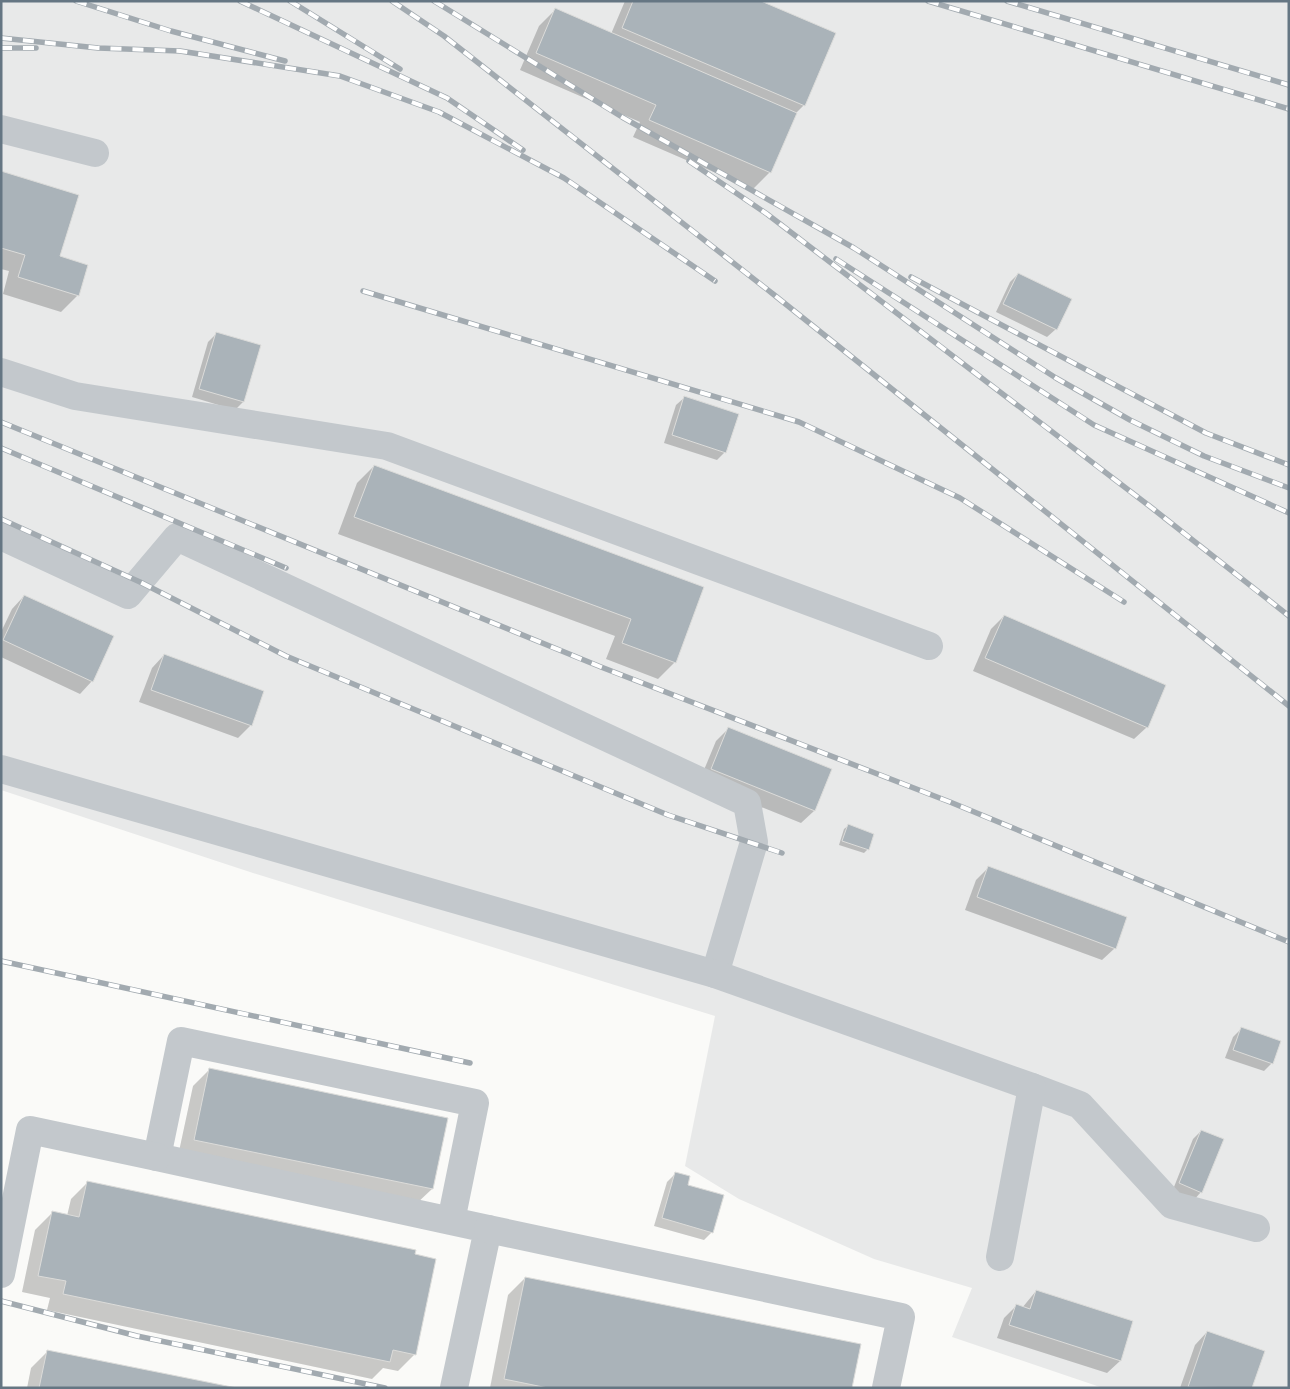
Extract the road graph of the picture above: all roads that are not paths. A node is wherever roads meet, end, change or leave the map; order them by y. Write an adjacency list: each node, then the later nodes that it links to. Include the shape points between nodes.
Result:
1 (1, 129): 2 (street)
2 (95, 154)
3 (1, 372): 5 (street, via 75,396 387,446)
4 (1, 536): 7 (street, via 128,596 177,537 747,803 754,842)
5 (929, 646)
6 (1, 769): 7 (street)
7 (716, 974): 8 (street)
8 (1032, 1087): 11 (street, via 1080,1105 1172,1205); 13 (street)
9 (157, 1157): 10 (street); 10 (street, via 181,1041 475,1103); 14 (street, via 30,1130)
10 (451, 1221): 12 (street)
11 (1256, 1228)
12 (488, 1229): 15 (street); 16 (street, via 901,1317)
13 (1000, 1257)
14 (1, 1274)
15 (454, 1388)
16 (886, 1388)

